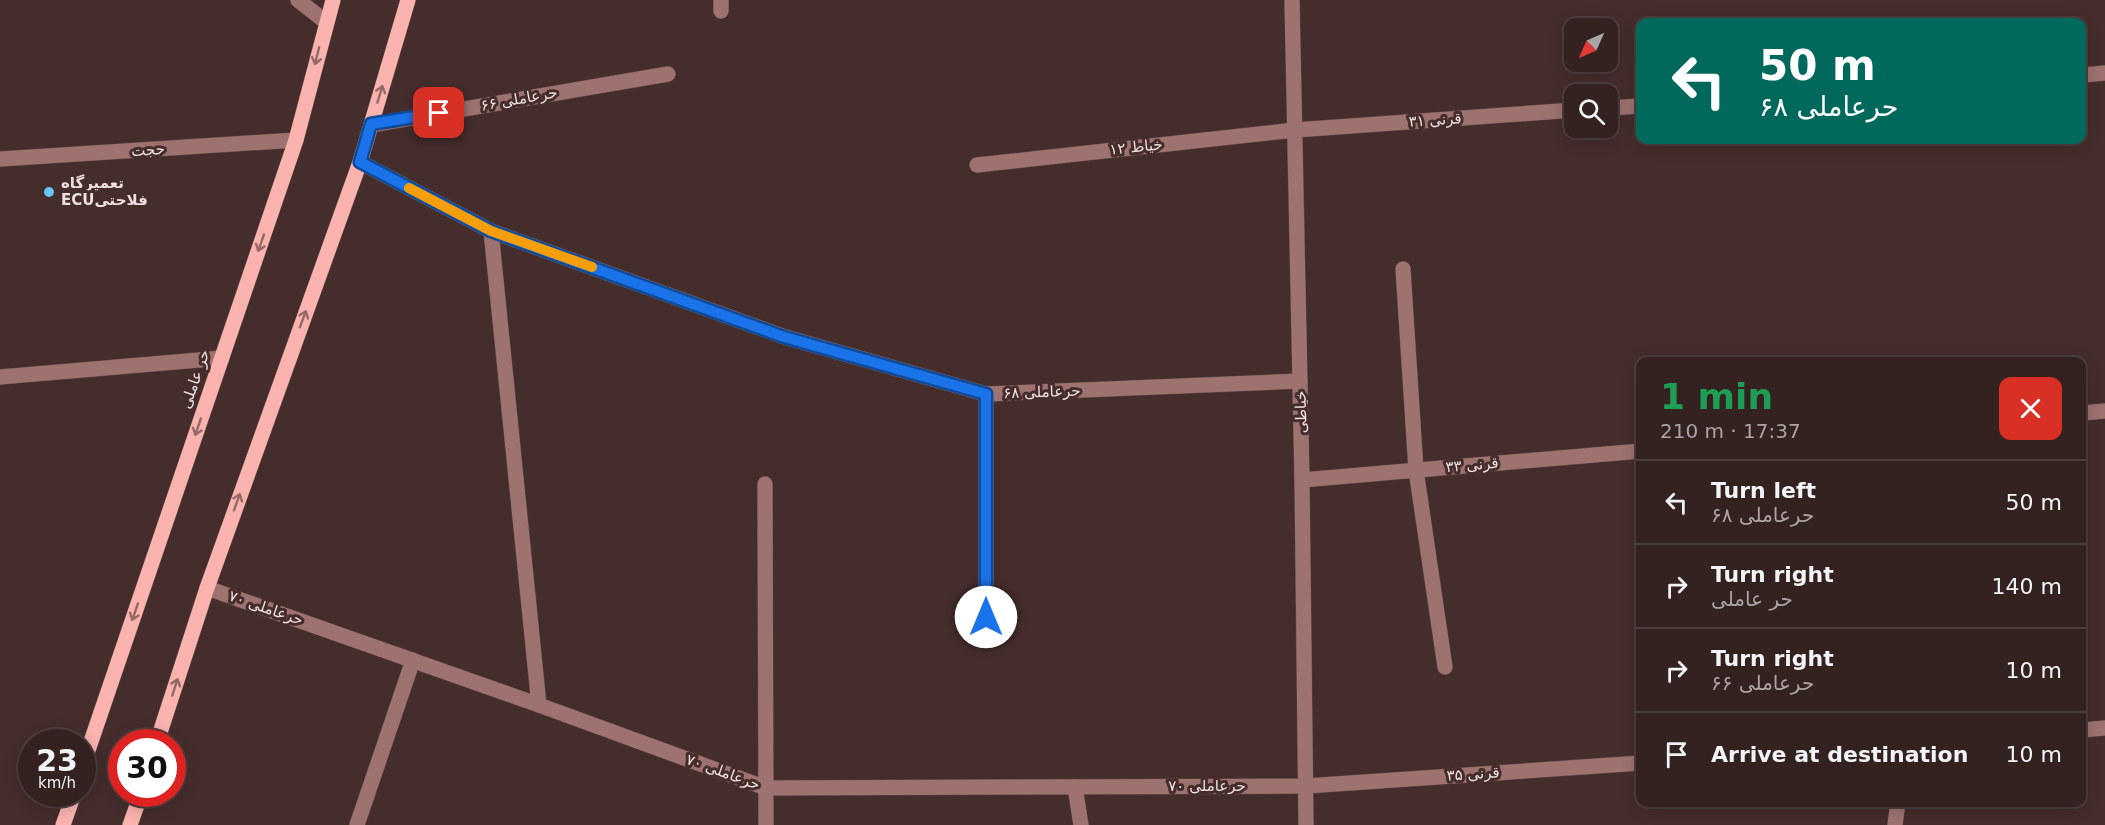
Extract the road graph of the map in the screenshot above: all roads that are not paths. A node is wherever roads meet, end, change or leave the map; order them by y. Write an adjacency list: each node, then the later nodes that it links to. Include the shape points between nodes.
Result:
1 (298, 0): 5 (street)
2 (333, 0): 5 (main road, حر عاملی)
3 (408, 0): 12 (main road, one-way to 3)
4 (1292, 0): 13 (street, خیاطی)
5 (326, 22): 14 (main road, حر عاملی, one-way to 14)
6 (2105, 73): 8 (street)
7 (668, 74): 12 (street, حرعاملی ۶۶)
8 (2086, 75)
9 (1636, 105): 10 (street)
10 (1618, 107)
11 (1564, 111): 13 (street, قرنی ۳۱)
12 (371, 124): 16 (main road)
13 (1295, 130): 17 (street, خیاط ۱۲); 22 (street, خیاطی)
14 (296, 140): 15 (street, حجت); 20 (main road, حر عاملی, one-way to 20)
15 (0, 159)
16 (360, 162): 18 (street, حرعاملی ۶۸); 30 (main road, one-way to 16)
17 (977, 165)
18 (491, 231): 23 (street, حرعاملی ۶۸, via 784,337); 34 (street)
19 (1403, 268): 27 (street)
20 (222, 358): 21 (street); 36 (main road, حر عاملی, one-way to 36)
21 (0, 377)
22 (1300, 381): 23 (street, حرعاملی ۶۸); 28 (street, خیاطی)
23 (986, 394): 31 (street)
24 (2105, 411): 25 (street)
25 (2086, 413)
26 (1636, 450): 27 (street, قرنی ۳۳)
27 (1416, 470): 28 (street, قرنی ۳۳); 33 (street)
28 (1302, 480): 40 (street, خیاطی)
29 (765, 484): 42 (street)
30 (207, 588): 32 (street, حرعاملی ۷۰); 37 (main road, one-way to 30)
31 (986, 617)
32 (413, 660): 34 (street, حرعاملی ۷۰); 48 (street)
33 (1445, 667)
34 (539, 705): 42 (street, حرعاملی ۷۰)
35 (2105, 728): 38 (street)
36 (95, 729)
37 (161, 729)
38 (2086, 730)
39 (1636, 763): 40 (street, قرنی ۳۵)
40 (1306, 786): 41 (street, حرعاملی ۷۰); 51 (street, خیاطی)
41 (1075, 787): 42 (street, حرعاملی ۷۰); 50 (street)
42 (766, 788): 49 (street)
43 (69, 807): 46 (main road)
44 (136, 807): 47 (main road)
45 (1897, 807): 52 (street)
46 (63, 825)
47 (130, 825)
48 (357, 825)
49 (766, 825)
50 (1081, 825)
51 (1306, 825)
52 (1895, 825)

